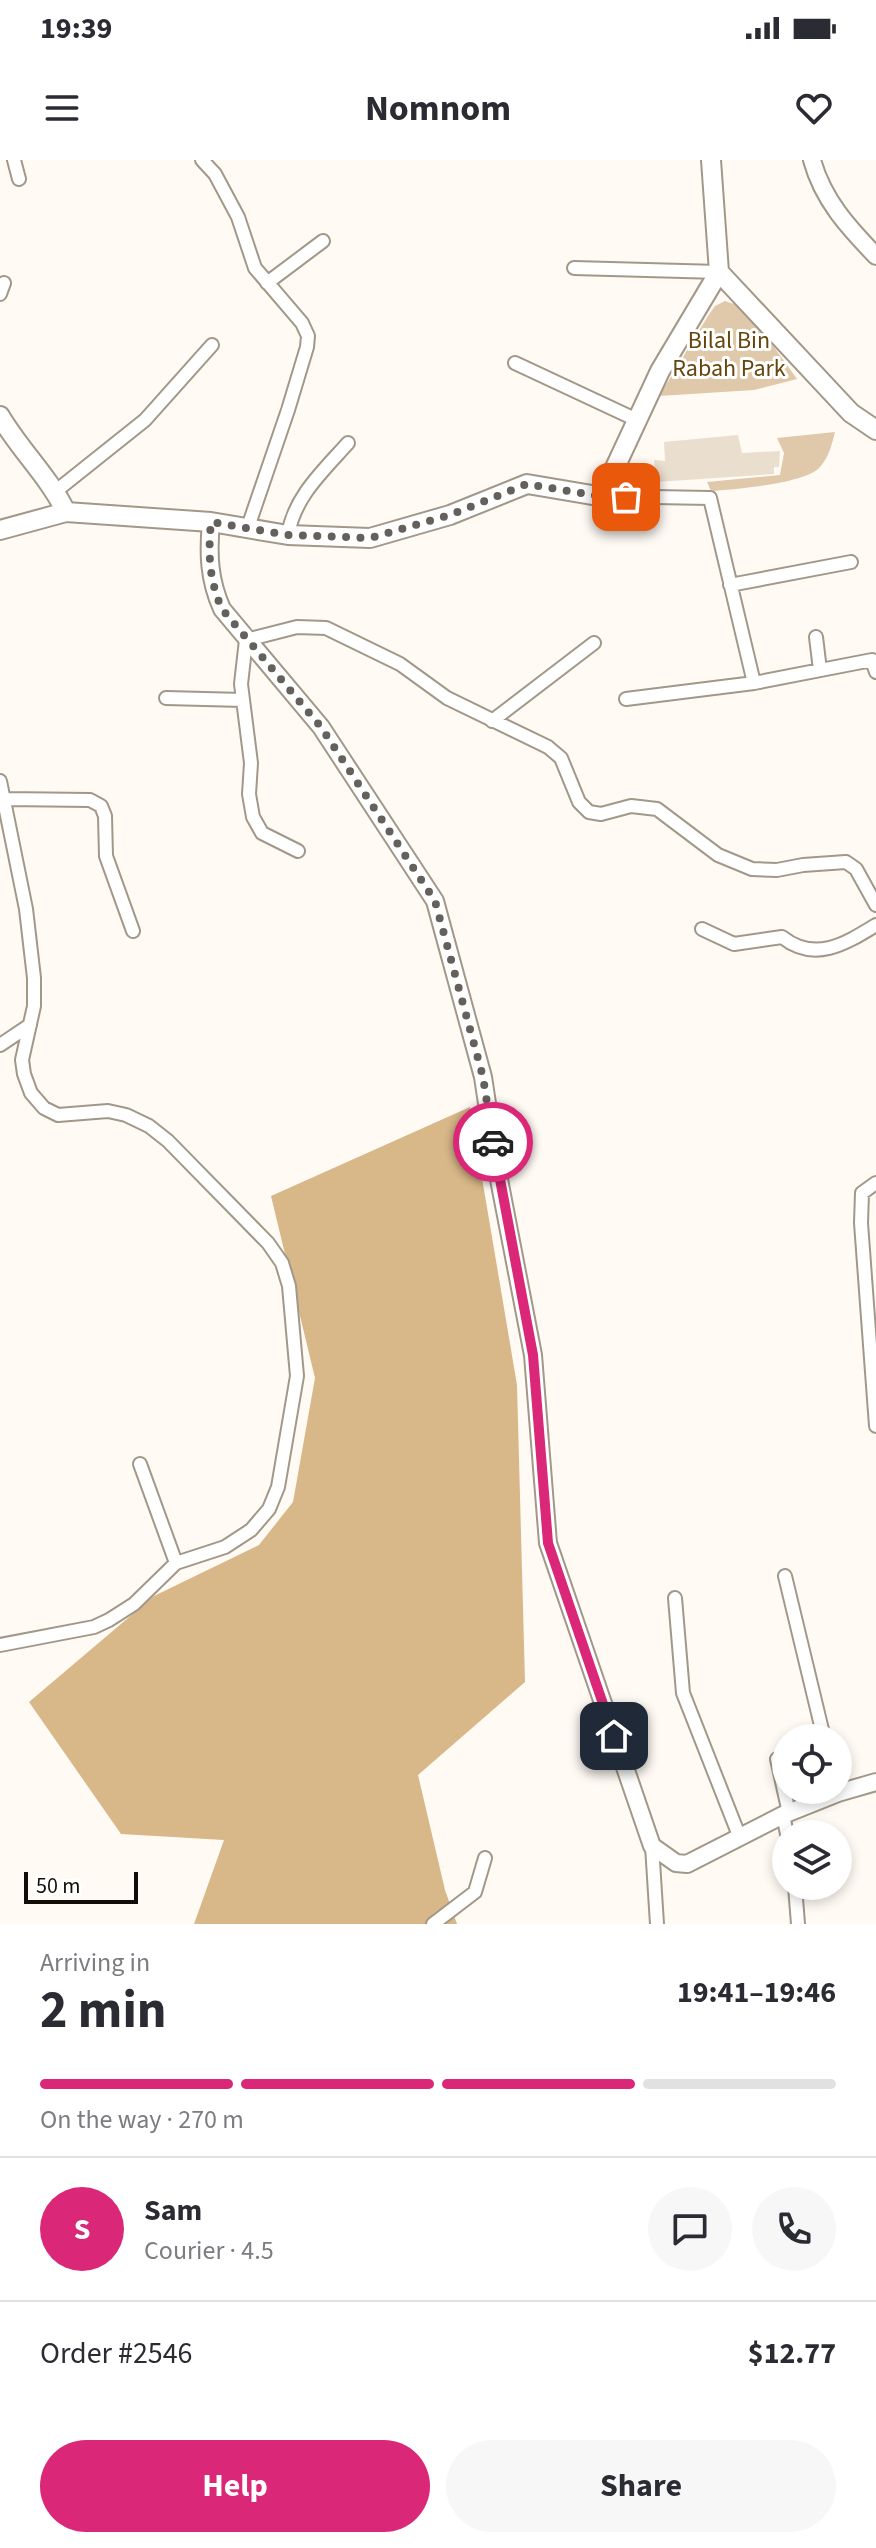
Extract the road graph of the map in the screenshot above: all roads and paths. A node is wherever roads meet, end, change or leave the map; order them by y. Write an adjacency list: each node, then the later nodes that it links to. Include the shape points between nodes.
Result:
1 (14, 160): 5 (street)
2 (202, 160): 10 (street, via 238,217 255,268)
3 (711, 160): 9 (main road)
4 (812, 160): 7 (street, via 838,214)
5 (19, 179)
6 (323, 241): 10 (street)
7 (876, 256)
8 (574, 268): 9 (street)
9 (719, 272): 14 (main road); 15 (main road, via 851,413)
10 (267, 283): 21 (street, via 305,327 308,341)
11 (212, 345): 17 (street, via 145,420)
12 (515, 363): 14 (street)
13 (0, 416): 17 (main road)
14 (637, 420): 18 (main road)
15 (876, 430)
16 (348, 443): 23 (street, via 306,490 290,519)
17 (56, 491): 19 (main road)
18 (598, 496): 23 (main road, via 527,484 450,515 370,538); 25 (street, via 710,498)
19 (66, 512): 20 (main road); 22 (main road)
20 (211, 522): 21 (main road); 27 (street, via 213,590)
21 (248, 527): 23 (main road)
22 (0, 530)
23 (288, 535)
24 (851, 562): 25 (street)
25 (730, 585): 31 (street)
26 (816, 637): 29 (street)
27 (246, 640): 34 (street); 35 (street, via 297,627 326,628 400,664 447,698); 60 (street, via 321,727 435,901 483,1077 533,1355 548,1543)
28 (594, 643): 35 (street)
29 (820, 670): 30 (street, via 872,660); 31 (street)
30 (876, 672)
31 (754, 683): 33 (street)
32 (166, 698): 34 (street)
33 (626, 699)
34 (243, 700): 38 (street, via 253,817 262,833)
35 (492, 721): 39 (street, via 555,752 589,812 652,808 718,855 752,869 846,862 859,872)
36 (0, 781): 37 (street)
37 (5, 799): 42 (street, via 90,800 101,806 106,856); 43 (street, via 26,909 35,992)
38 (298, 851)
39 (876, 905)
40 (876, 925): 41 (street, via 835,949 812,951 782,937 734,944)
41 (702, 929)
42 (133, 931)
43 (30, 1025): 44 (street); 48 (street, via 23,1070 31,1093 44,1108 66,1116 119,1112 149,1126 266,1241 286,1274 297,1376 274,1498 262,1518 237,1540)
44 (0, 1045)
45 (876, 1183): 46 (street, via 862,1193 861,1223)
46 (876, 1426)
47 (140, 1464): 48 (street)
48 (176, 1563): 51 (street, via 134,1604 109,1620)
49 (785, 1576): 52 (street)
50 (675, 1598): 59 (street, via 683,1693)
51 (0, 1645)
52 (821, 1724)
53 (876, 1782): 54 (street)
54 (852, 1788)
55 (784, 1804): 57 (street)
56 (809, 1804): 57 (street)
57 (786, 1814): 58 (street); 59 (street)
58 (786, 1820)
59 (740, 1838): 60 (street, via 687,1864 676,1863)
60 (652, 1846): 64 (street)
61 (485, 1858): 63 (street, via 475,1892)
62 (796, 1900): 65 (street)
63 (433, 1924)
64 (657, 1924)
65 (798, 1924)

